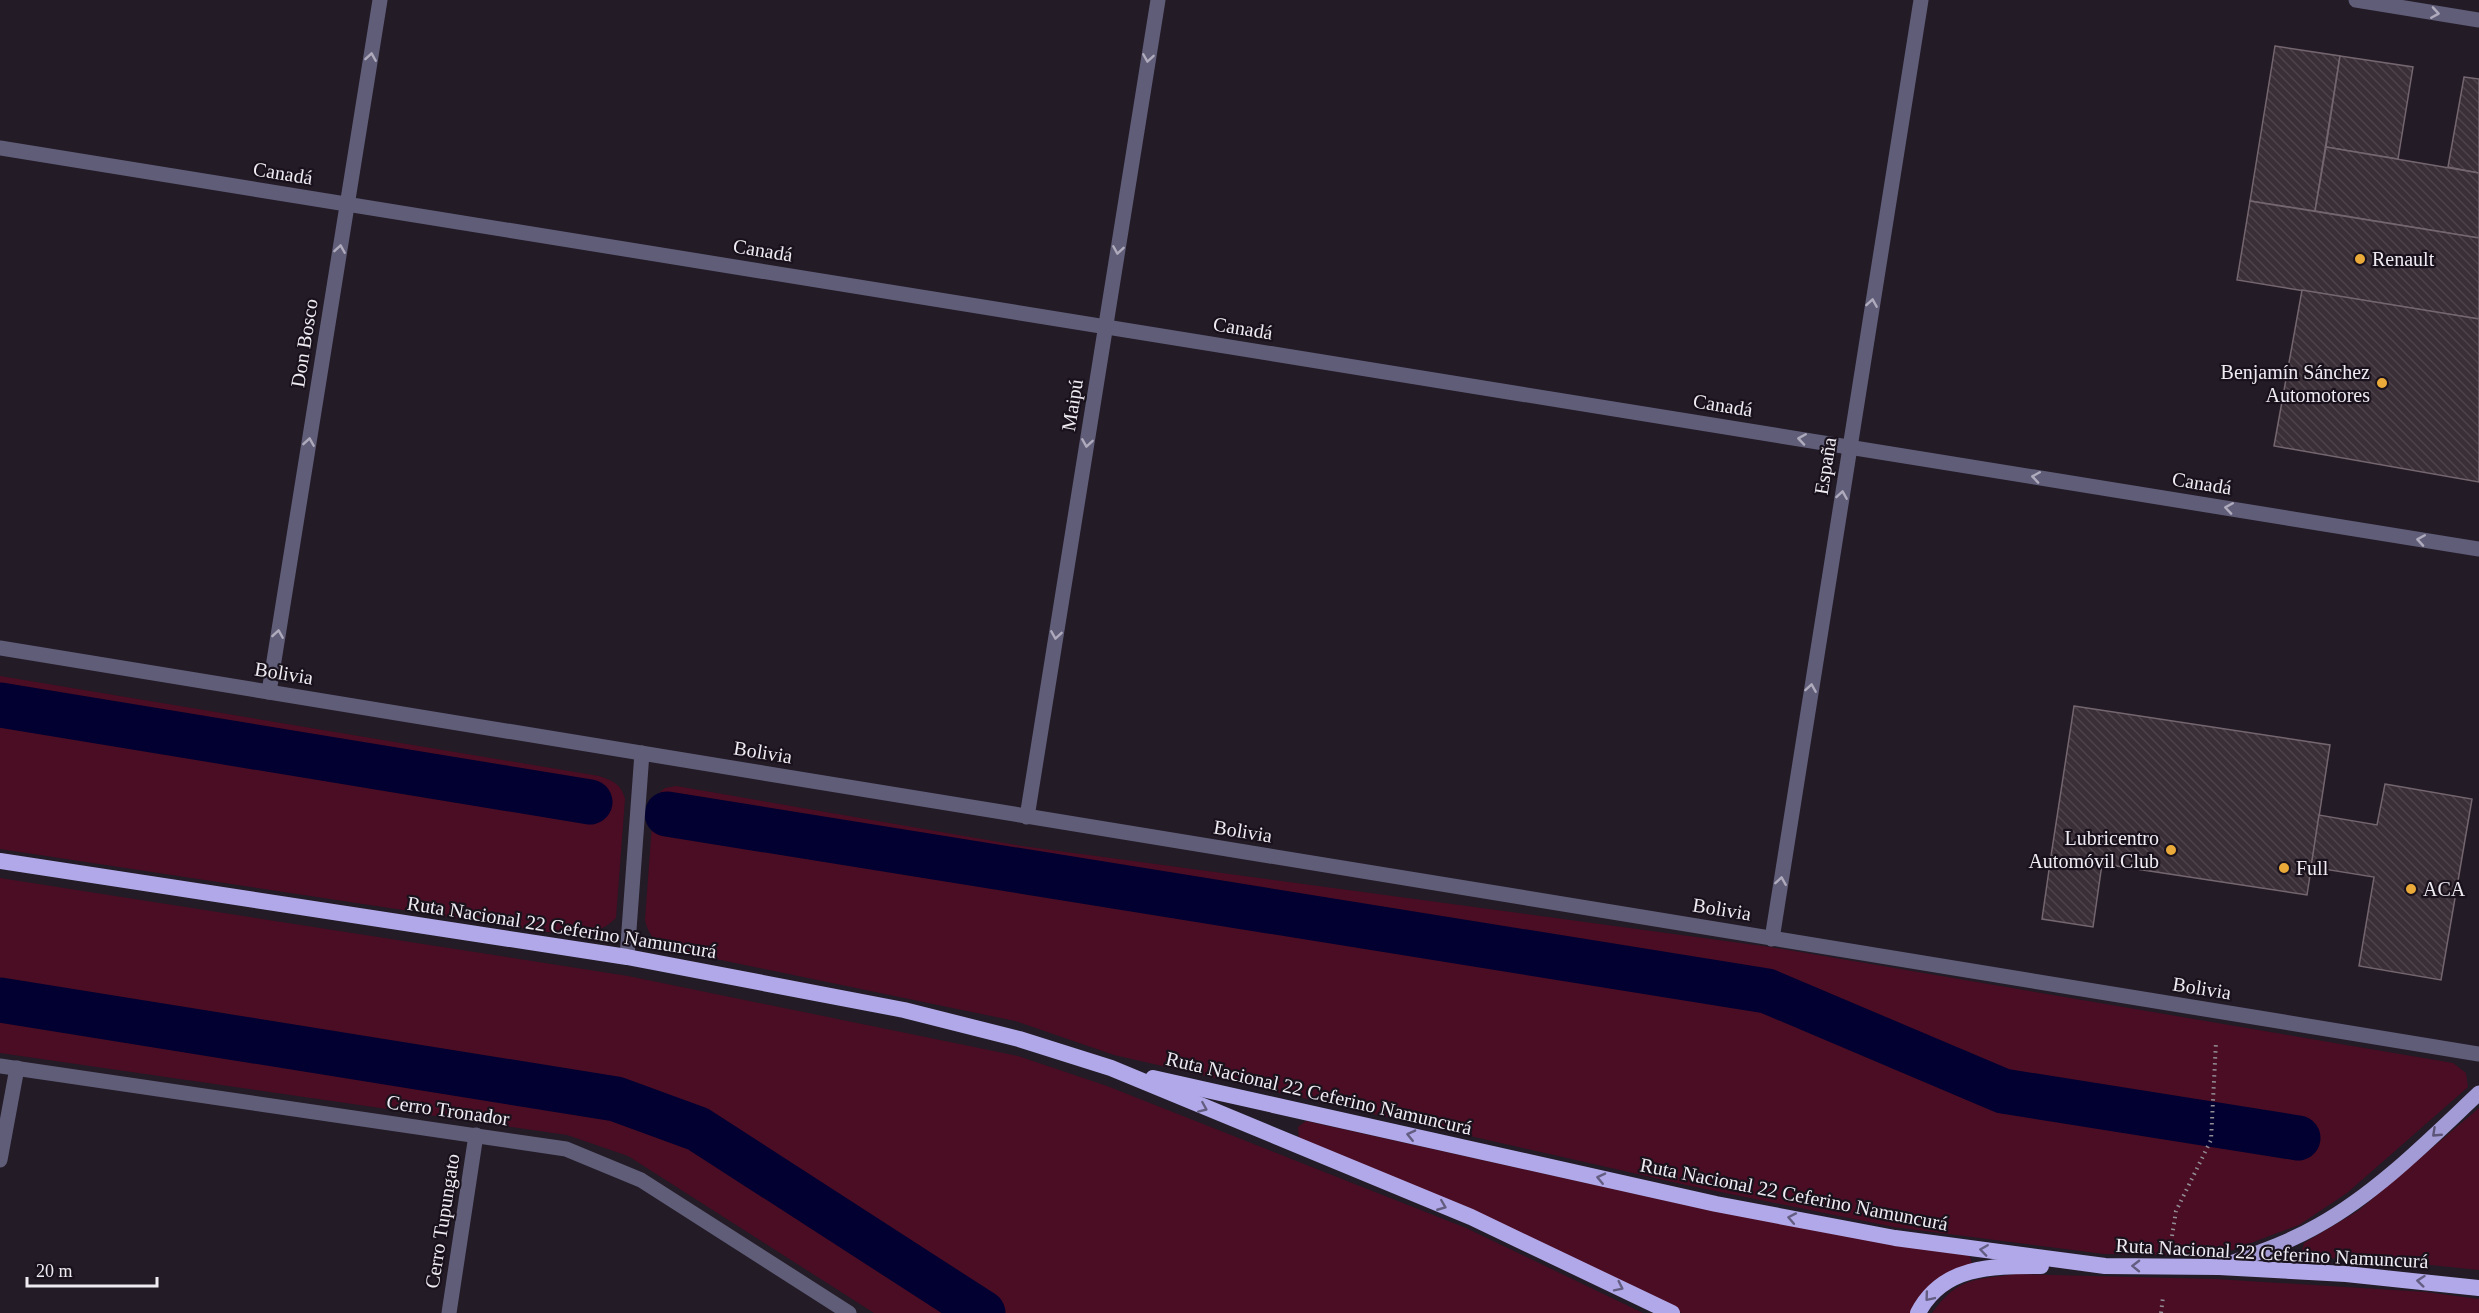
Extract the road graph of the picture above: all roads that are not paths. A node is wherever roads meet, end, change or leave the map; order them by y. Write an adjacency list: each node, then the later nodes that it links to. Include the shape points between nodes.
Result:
1 (380, 0): 7 (street, Don Bosco, one-way to 1)
2 (1158, 0): 8 (street, Maipú, one-way to 8)
3 (1921, 0): 9 (street, España, one-way to 3)
4 (2356, 0): 5 (street, one-way to 5)
5 (2479, 20)
6 (0, 148): 7 (street, Canadá)
7 (347, 204): 8 (street, Canadá); 12 (street, Don Bosco, one-way to 7)
8 (1105, 327): 9 (street, Canadá, one-way to 8); 14 (street, Maipú, one-way to 14)
9 (1850, 447): 10 (street, Canadá, one-way to 9); 16 (street, España, one-way to 9)
10 (2479, 549)
11 (0, 648): 12 (street, Bolivia)
12 (268, 692): 13 (street, Bolivia)
13 (642, 753): 14 (street, Bolivia); 17 (street)
14 (1027, 817): 16 (street, Bolivia)
15 (0, 861): 17 (highway, Ruta Nacional 22 Ceferino Namuncurá)
16 (1772, 939): 18 (street, Bolivia)
17 (627, 957): 21 (highway, Ruta Nacional 22 Ceferino Namuncurá, via 904,1010 1019,1039)
18 (2479, 1054)
19 (0, 1066): 20 (street, Cerro Tronador)
20 (17, 1068): 23 (street, Cerro Tronador); 24 (street)
21 (1111, 1068): 25 (highway, Ruta Nacional 22 Ceferino Namuncurá, one-way to 21, via 1895,1238 1716,1204); 30 (highway, Ruta Nacional 22 Ceferino Namuncurá, one-way to 30, via 1471,1217)
22 (2479, 1093): 26 (main road, one-way to 26, via 2348,1207 2295,1238)
23 (477, 1135): 28 (street, Cerro Tupungato); 29 (street, Cerro Tronador, via 566,1149 641,1180)
24 (0, 1160)
25 (2105, 1266): 26 (highway, Ruta Nacional 22 Ceferino Namuncurá, one-way to 25); 31 (highway, one-way to 31, via 2010,1266 1967,1271 1944,1281)
26 (2219, 1267): 27 (highway, Ruta Nacional 22 Ceferino Namuncurá, one-way to 26)
27 (2479, 1288)
28 (449, 1313)
29 (849, 1313)
30 (1672, 1313)
31 (1918, 1313)

